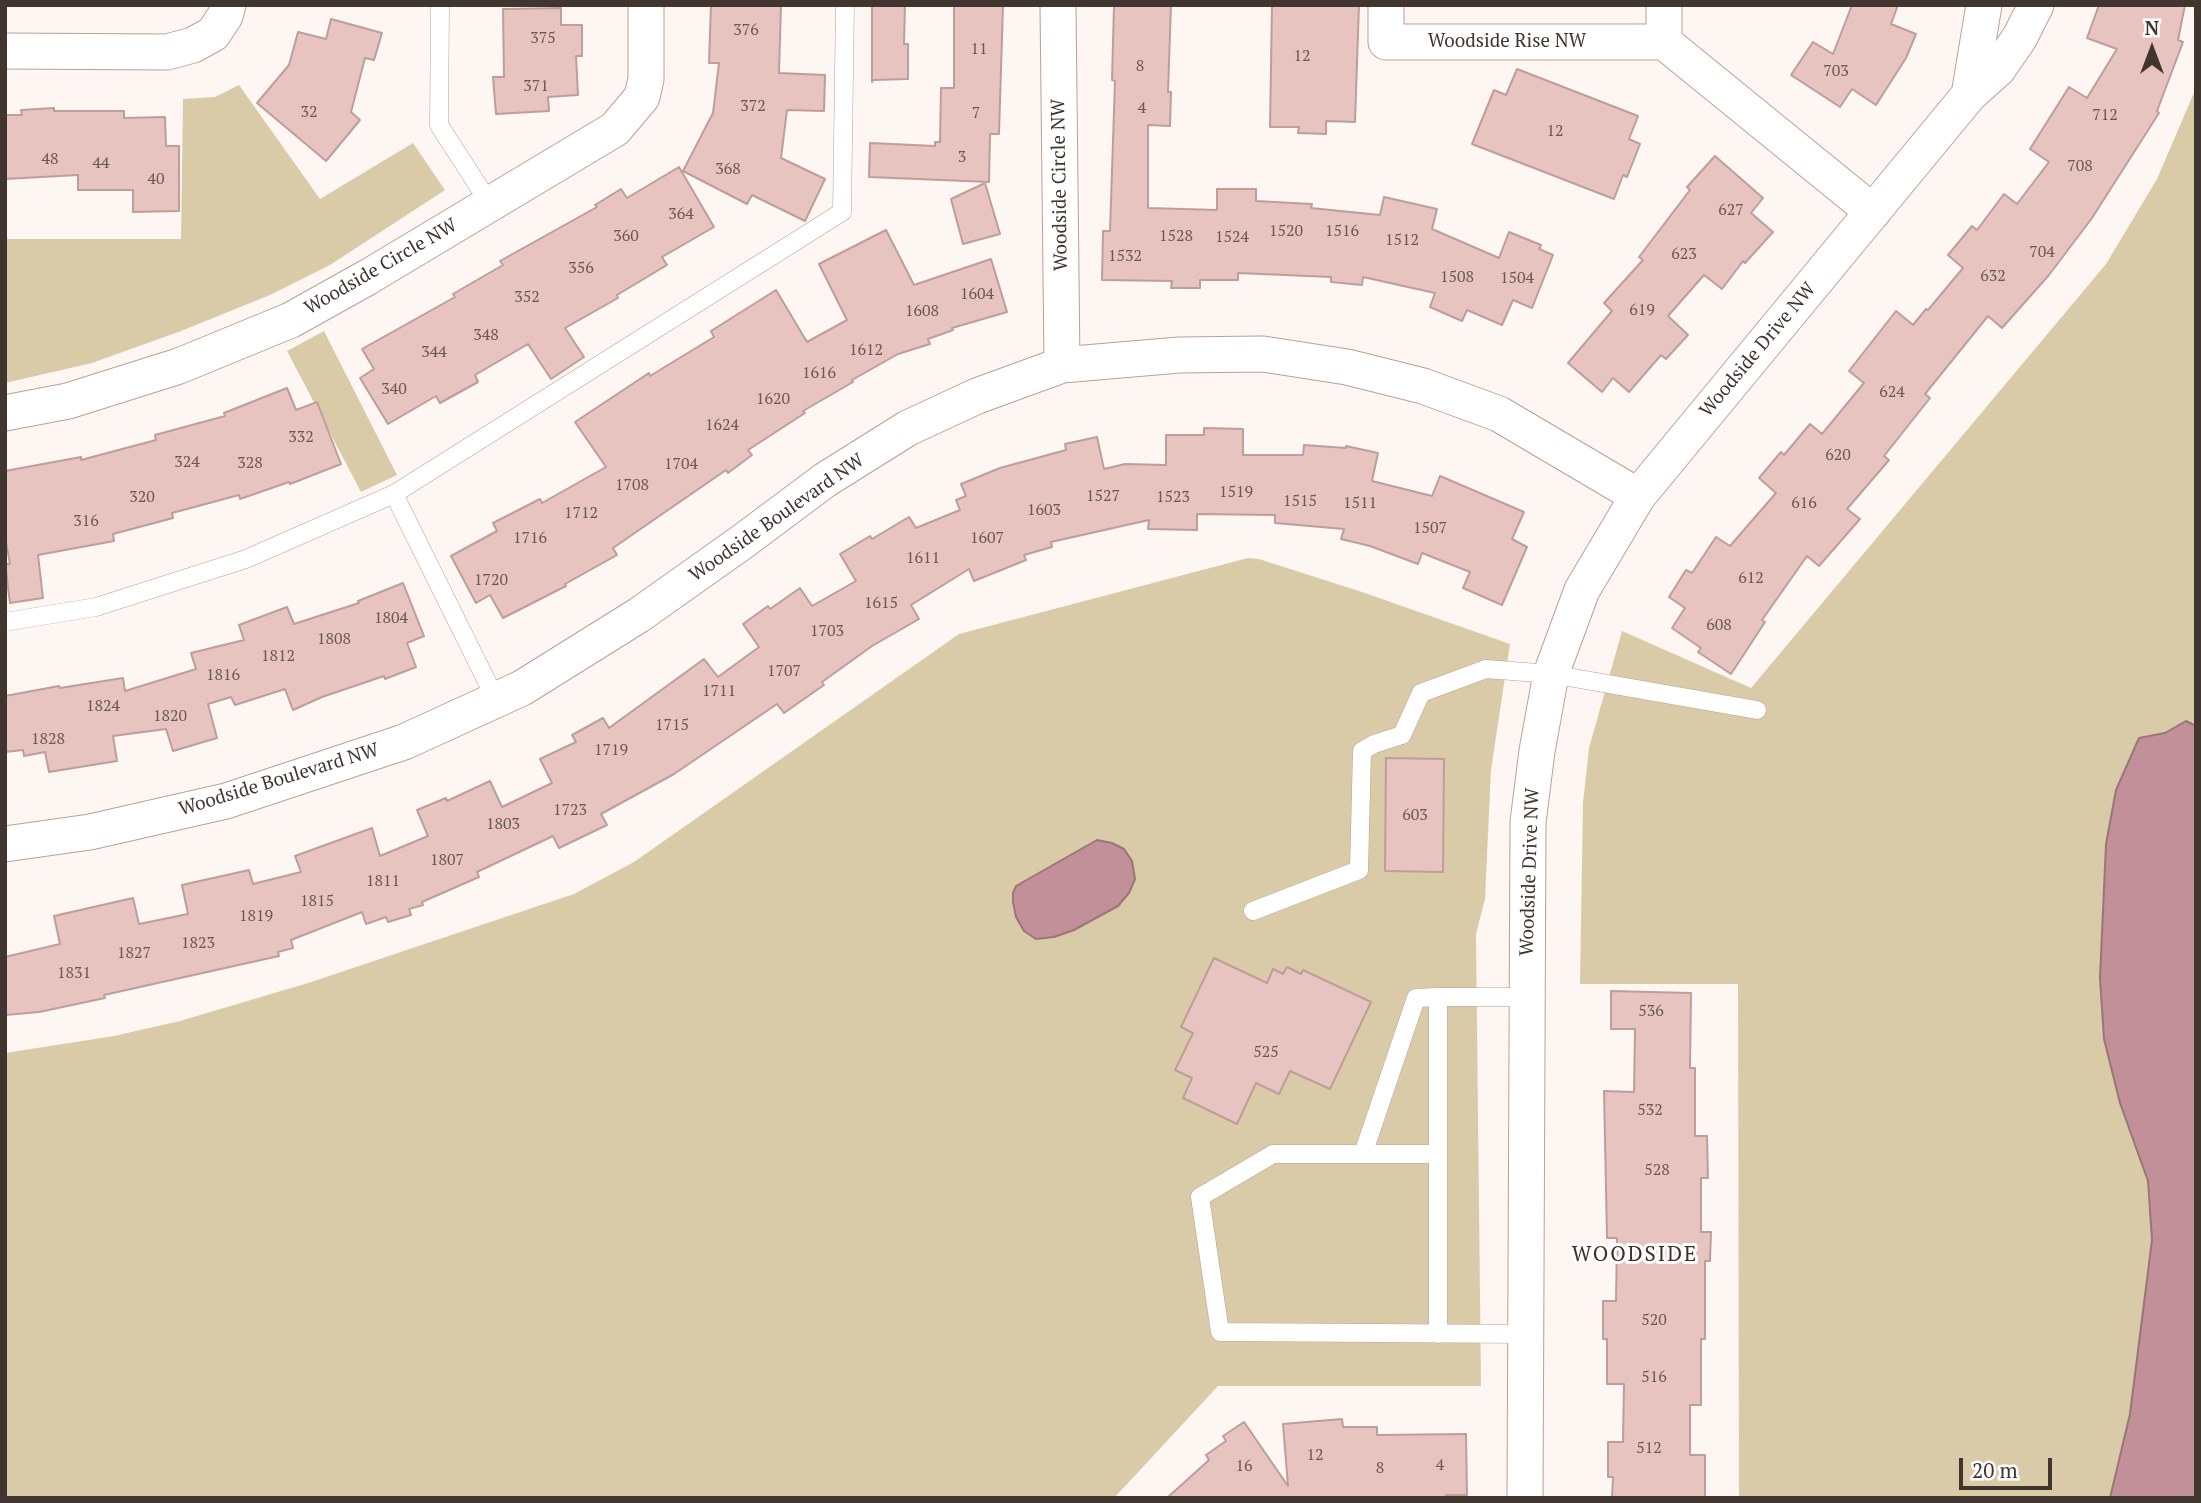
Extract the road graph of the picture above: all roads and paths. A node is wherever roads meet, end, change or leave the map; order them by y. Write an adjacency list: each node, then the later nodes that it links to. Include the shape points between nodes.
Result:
1 (228, 5): 11 (street, via 213,34 167,52)
2 (440, 5): 13 (lane, via 439,125)
3 (646, 5): 13 (street, Woodside Circle NW, via 646,79 642,97 632,110 615,129)
4 (845, 5): 17 (lane, via 842,212)
5 (1058, 5): 15 (street, Woodside Circle NW)
6 (1386, 5): 10 (street, Woodside Rise NW, via 1386,42)
7 (1664, 5): 10 (street)
8 (1984, 5): 12 (street, Woodside Drive NW)
9 (2036, 5): 12 (street, Woodside Drive NW, via 1998,69)
10 (1664, 42): 14 (street)
11 (5, 51)
12 (1969, 95): 14 (street, Woodside Drive NW)
13 (490, 204): 16 (street, Woodside Circle NW, via 290,320 179,366 68,401)
14 (1873, 212): 18 (street, Woodside Drive NW)
15 (1062, 365): 18 (street, Woodside Boulevard NW, via 1179,355 1264,354 1347,367 1423,386 1499,414); 21 (street, Woodside Boulevard NW, via 908,428 825,480 639,615)
16 (5, 413)
17 (394, 494): 19 (lane, via 246,559 96,607); 21 (lane)
18 (1638, 496): 20 (street, Woodside Drive NW, via 1582,590)
19 (5, 622)
20 (1551, 674): 22 (lane); 24 (lane, via 1486,669 1422,693 1402,735 1362,751 1359,870); 26 (street, Woodside Drive NW, via 1528,822)
21 (496, 700): 23 (street, Woodside Boulevard NW, via 404,741 226,801 90,832)
22 (1757, 710)
23 (5, 844)
24 (1253, 911)
25 (1438, 997): 26 (lane); 27 (lane, via 1416,998); 28 (lane)
26 (1527, 997): 30 (street, Woodside Drive NW)
27 (1363, 1154): 28 (lane); 29 (lane, via 1273,1154 1200,1197 1220,1332)
28 (1438, 1154): 29 (lane)
29 (1438, 1334): 30 (lane)
30 (1525, 1334): 31 (street, Woodside Drive NW)
31 (1525, 1498)

